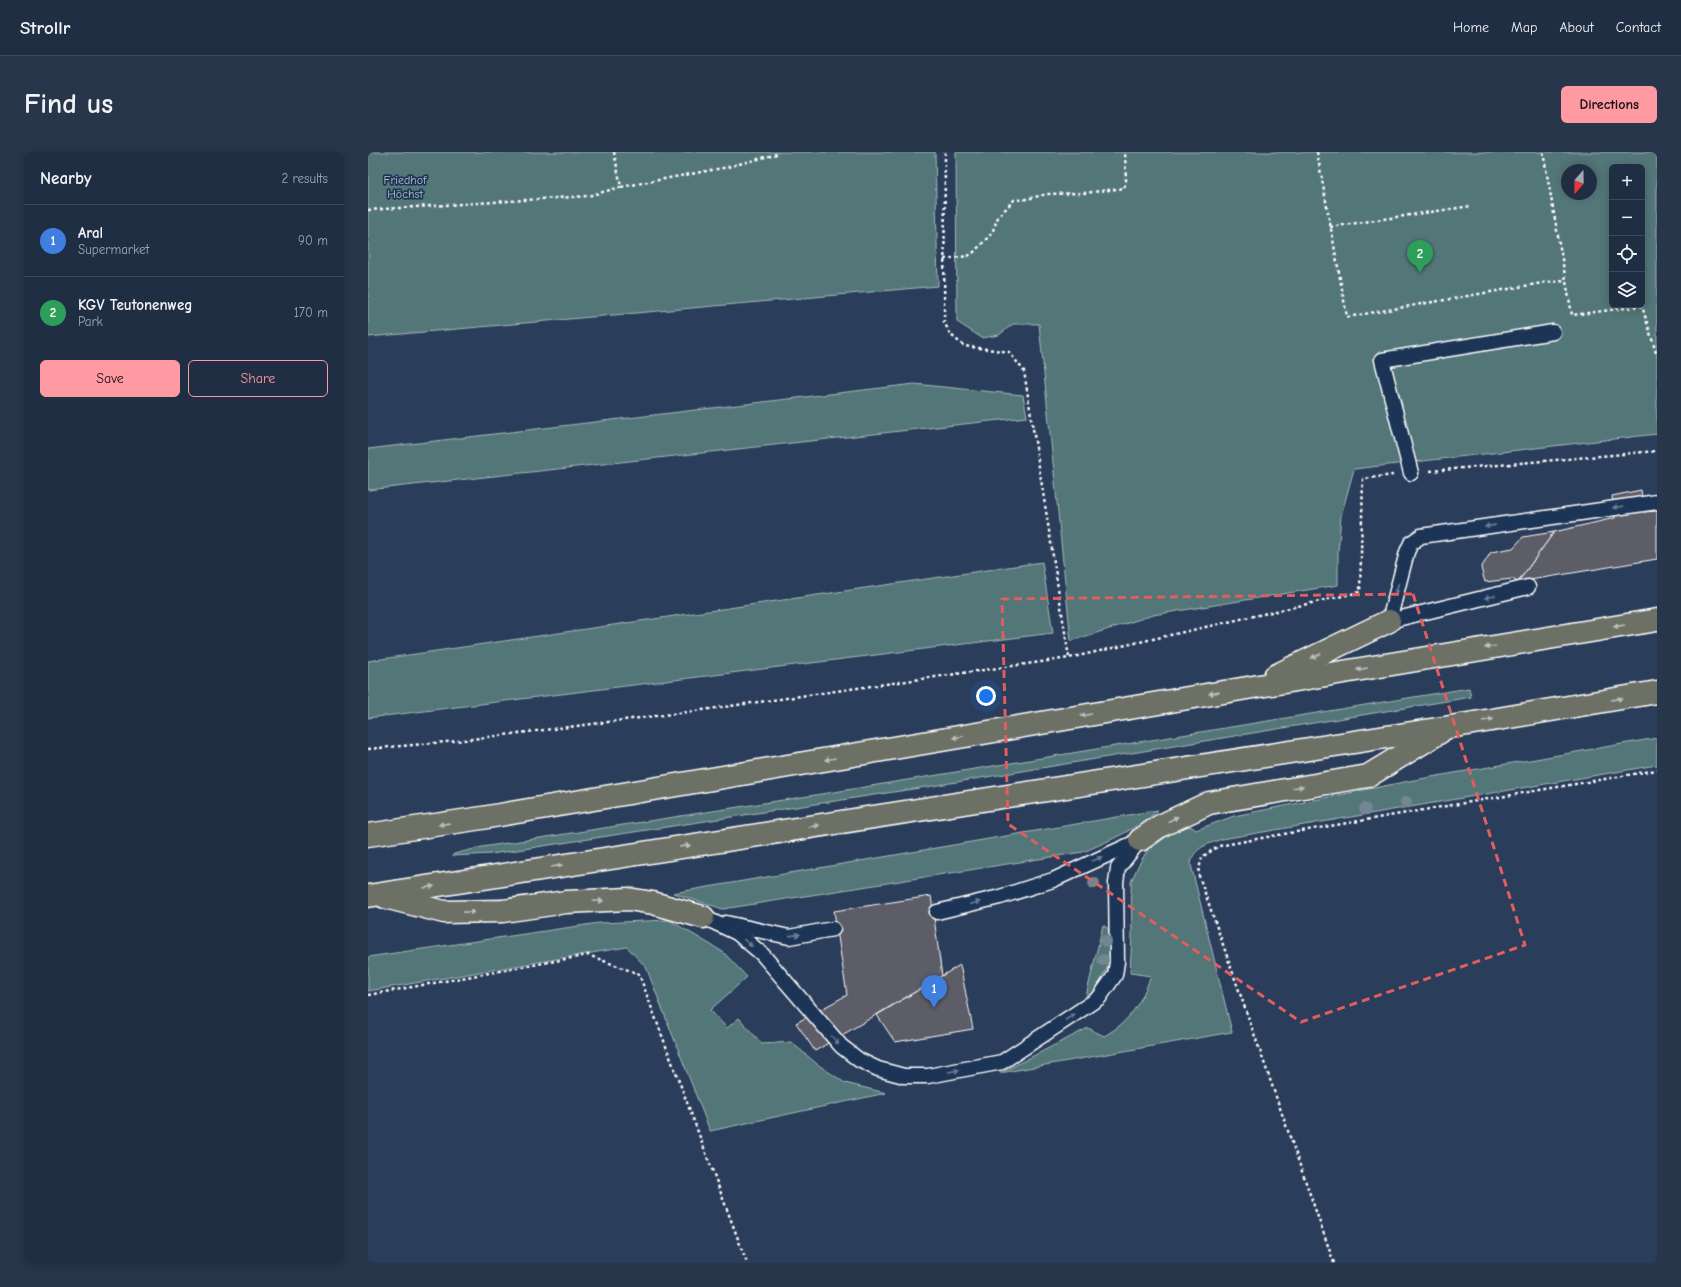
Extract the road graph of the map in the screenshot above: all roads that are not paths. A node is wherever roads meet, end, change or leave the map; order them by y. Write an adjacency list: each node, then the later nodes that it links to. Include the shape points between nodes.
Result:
1 (1553, 332): 2 (lane, via 1382,360)
2 (1411, 473)
3 (1657, 502): 6 (lane, one-way to 6, via 1421,536 1411,543 1407,552)
4 (1528, 588): 6 (lane, one-way to 6)
5 (1657, 620): 7 (highway, one-way to 7)
6 (1389, 621): 7 (highway, one-way to 7)
7 (1253, 687): 10 (highway, one-way to 10, via 490,817)
8 (1657, 692): 9 (highway, one-way to 8)
9 (1450, 727): 11 (highway, one-way to 9, via 1160,826 1209,803 1368,776); 12 (highway, one-way to 9)
10 (368, 835)
11 (1140, 840): 13 (lane, one-way to 11, via 1000,897 1053,880); 14 (lane, one-way to 11, via 737,933 762,954 841,1046 859,1060 878,1069 904,1076 928,1076 1002,1062 1099,998 1115,974 1117,962 1118,868)
12 (372, 895): 14 (highway, one-way to 14, via 444,912 503,911 566,902 628,899 653,903)
13 (937, 912)
14 (703, 918): 15 (lane, one-way to 15, via 789,936)
15 (833, 929)

